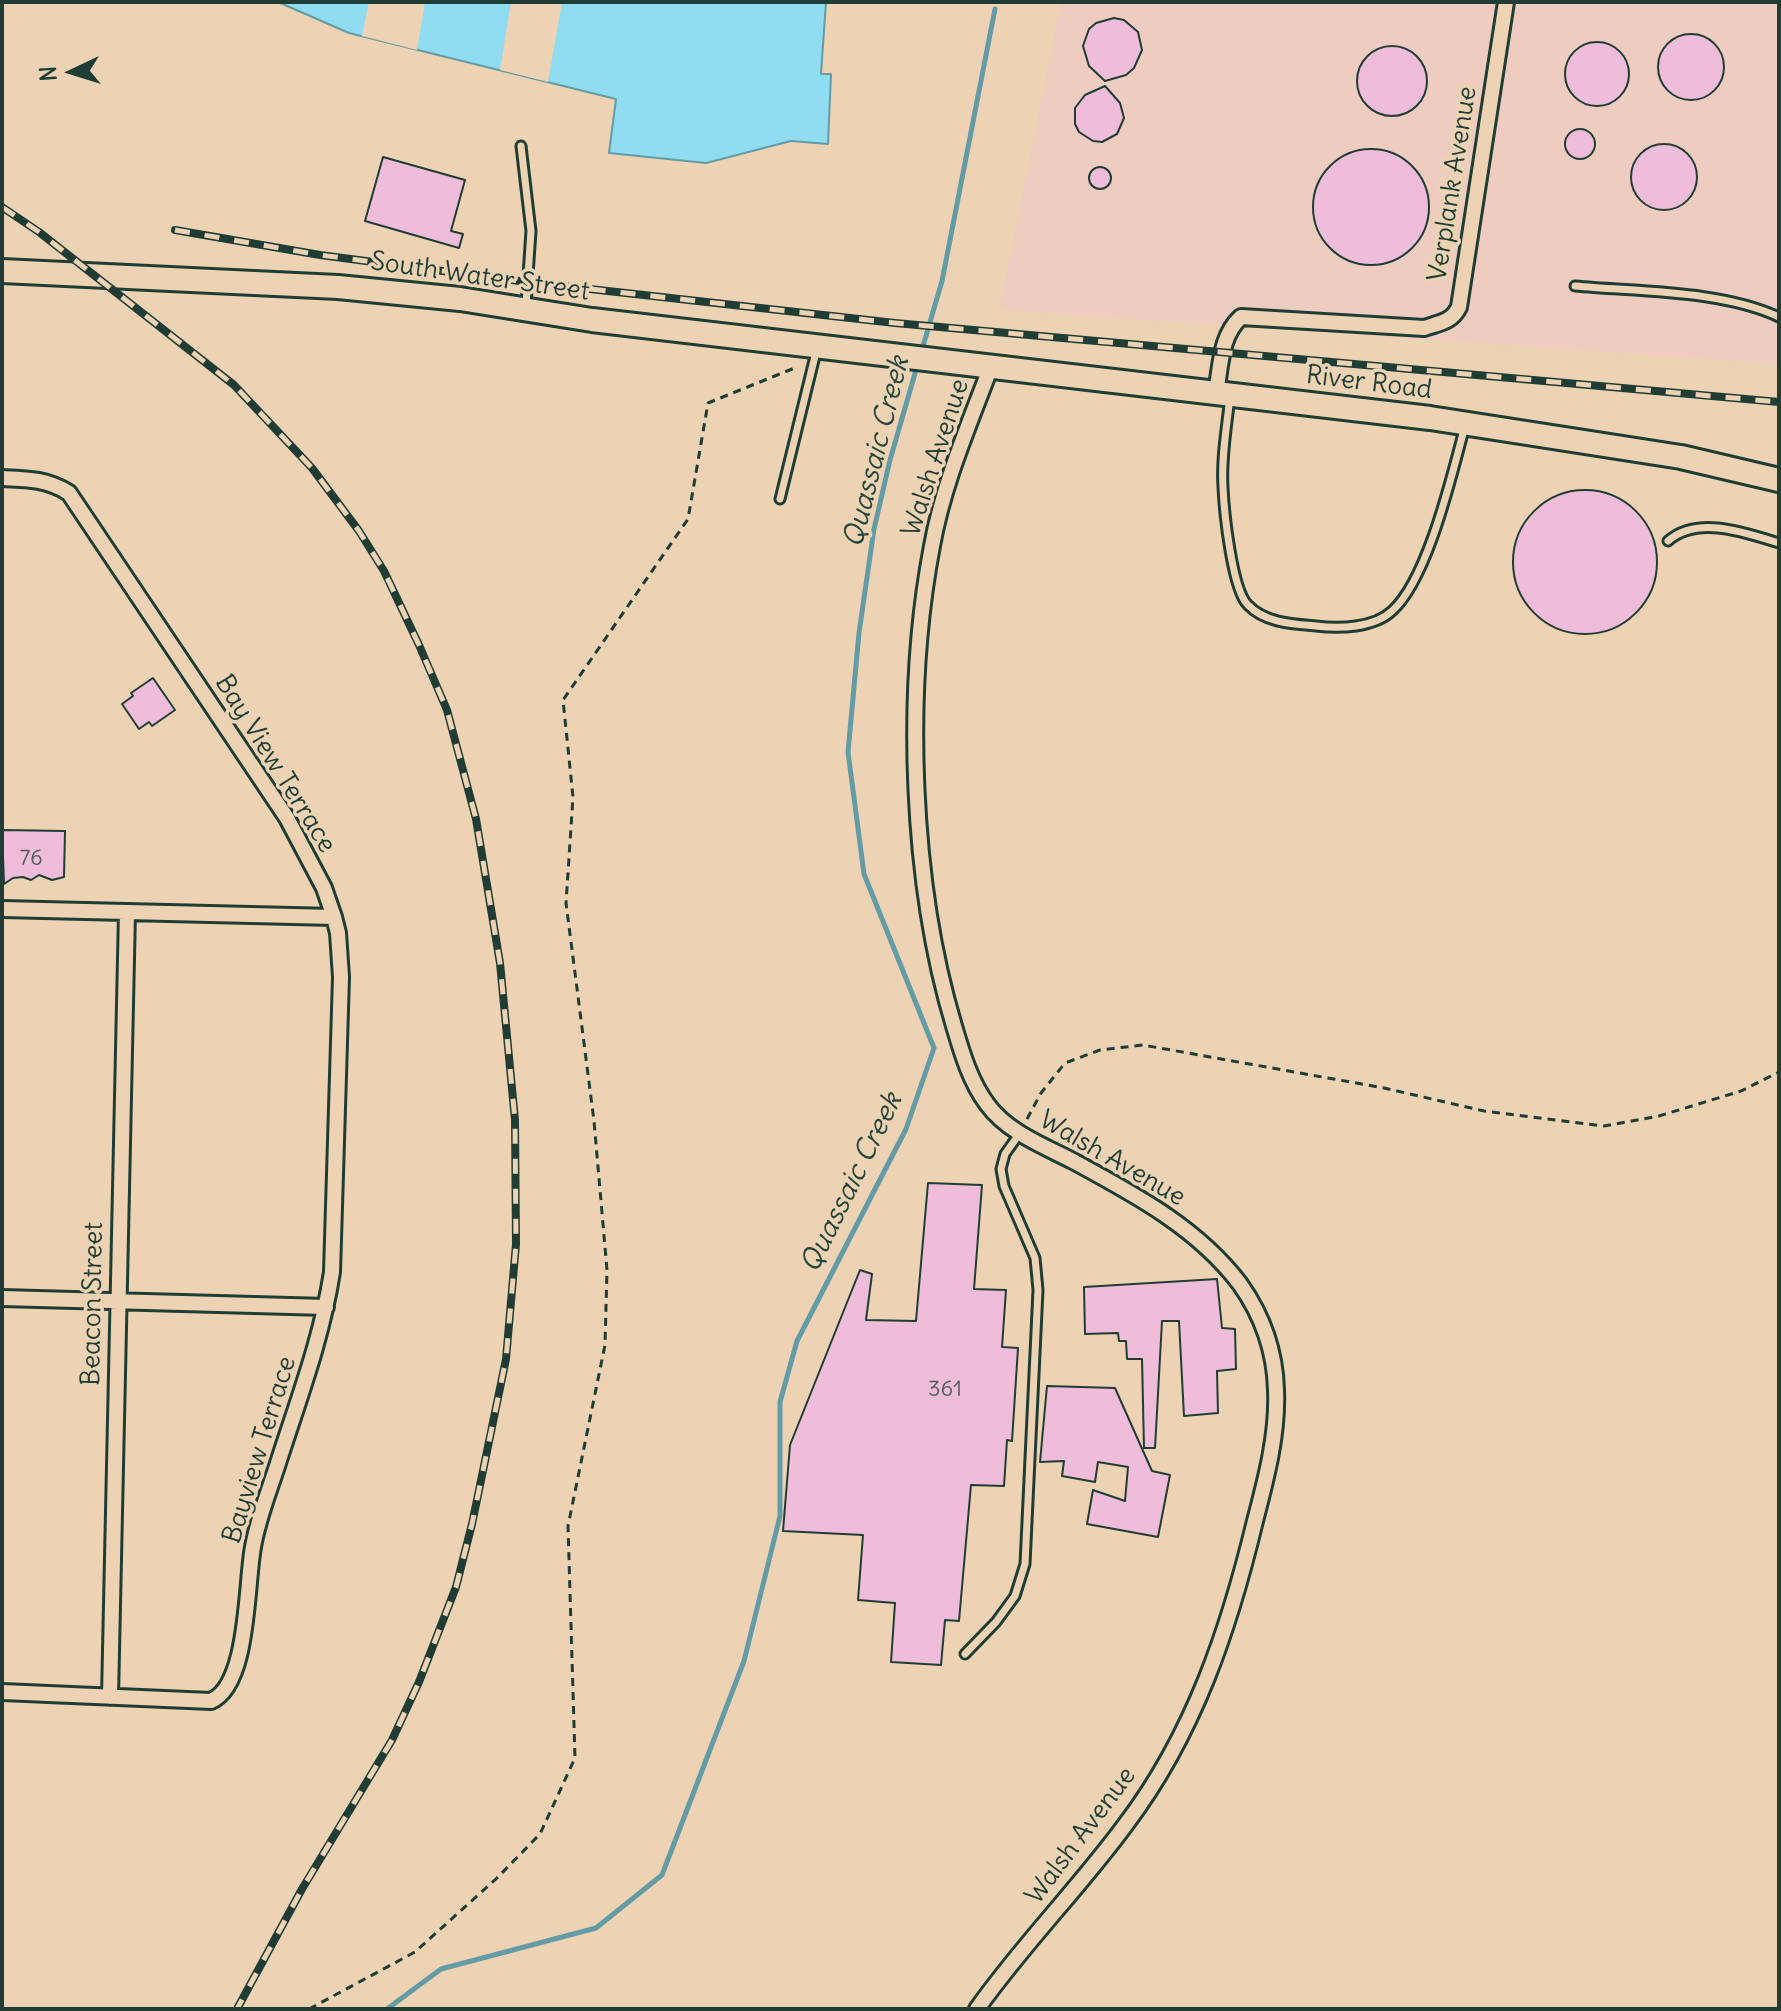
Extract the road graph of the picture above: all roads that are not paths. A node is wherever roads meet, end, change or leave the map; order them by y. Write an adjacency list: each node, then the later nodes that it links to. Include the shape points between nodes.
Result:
1 (1506, 2): 10 (street, Verplank Avenue, via 1455,315 1424,328 1241,317 1229,328)
2 (521, 146): 5 (lane, via 531,231)
3 (2, 271): 5 (street, South Water Street, via 338,287)
4 (1575, 286): 6 (lane, via 1719,299)
5 (526, 311): 7 (street, South Water Street)
6 (1779, 317)
7 (816, 345): 8 (street, South Water Street); 14 (lane)
8 (948, 362): 9 (street, River Road)
9 (991, 366): 10 (street, River Road); 20 (street, Walsh Avenue, via 942,500 931,549 915,766 930,912 945,995 974,1084 999,1118)
10 (1224, 393): 11 (street, River Road); 11 (lane, via 1223,485 1235,576 1245,604 1265,618 1319,627 1363,625 1391,613 1415,581)
11 (1465, 424): 13 (street, River Road, via 1681,457)
12 (2, 478): 19 (street, Bay View Terrace, via 35,479 69,493 287,818)
13 (1779, 480)
14 (780, 499)
15 (1668, 541): 16 (lane, via 1677,534 1721,528)
16 (1779, 543)
17 (2, 909): 18 (street)
18 (127, 912): 19 (street); 22 (street, Beacon Street)
19 (334, 917): 23 (street, Bay View Terrace, via 341,977 332,1272)
20 (1020, 1133): 24 (lane, via 1001,1169 1035,1258 1038,1290 1025,1564 1015,1596); 27 (street, Walsh Avenue, via 1130,1192 1186,1229 1215,1256 1240,1284 1267,1335 1276,1394 1269,1458 1241,1582 1195,1711 1128,1823)
21 (2, 1298): 22 (street)
22 (117, 1301): 23 (street); 26 (street, Beacon Street)
23 (326, 1307): 26 (street, Bayview Terrace, via 253,1547 238,1663 227,1688 211,1701)
24 (965, 1654)
25 (2, 1692): 26 (street)
26 (110, 1697)
27 (977, 2009)

